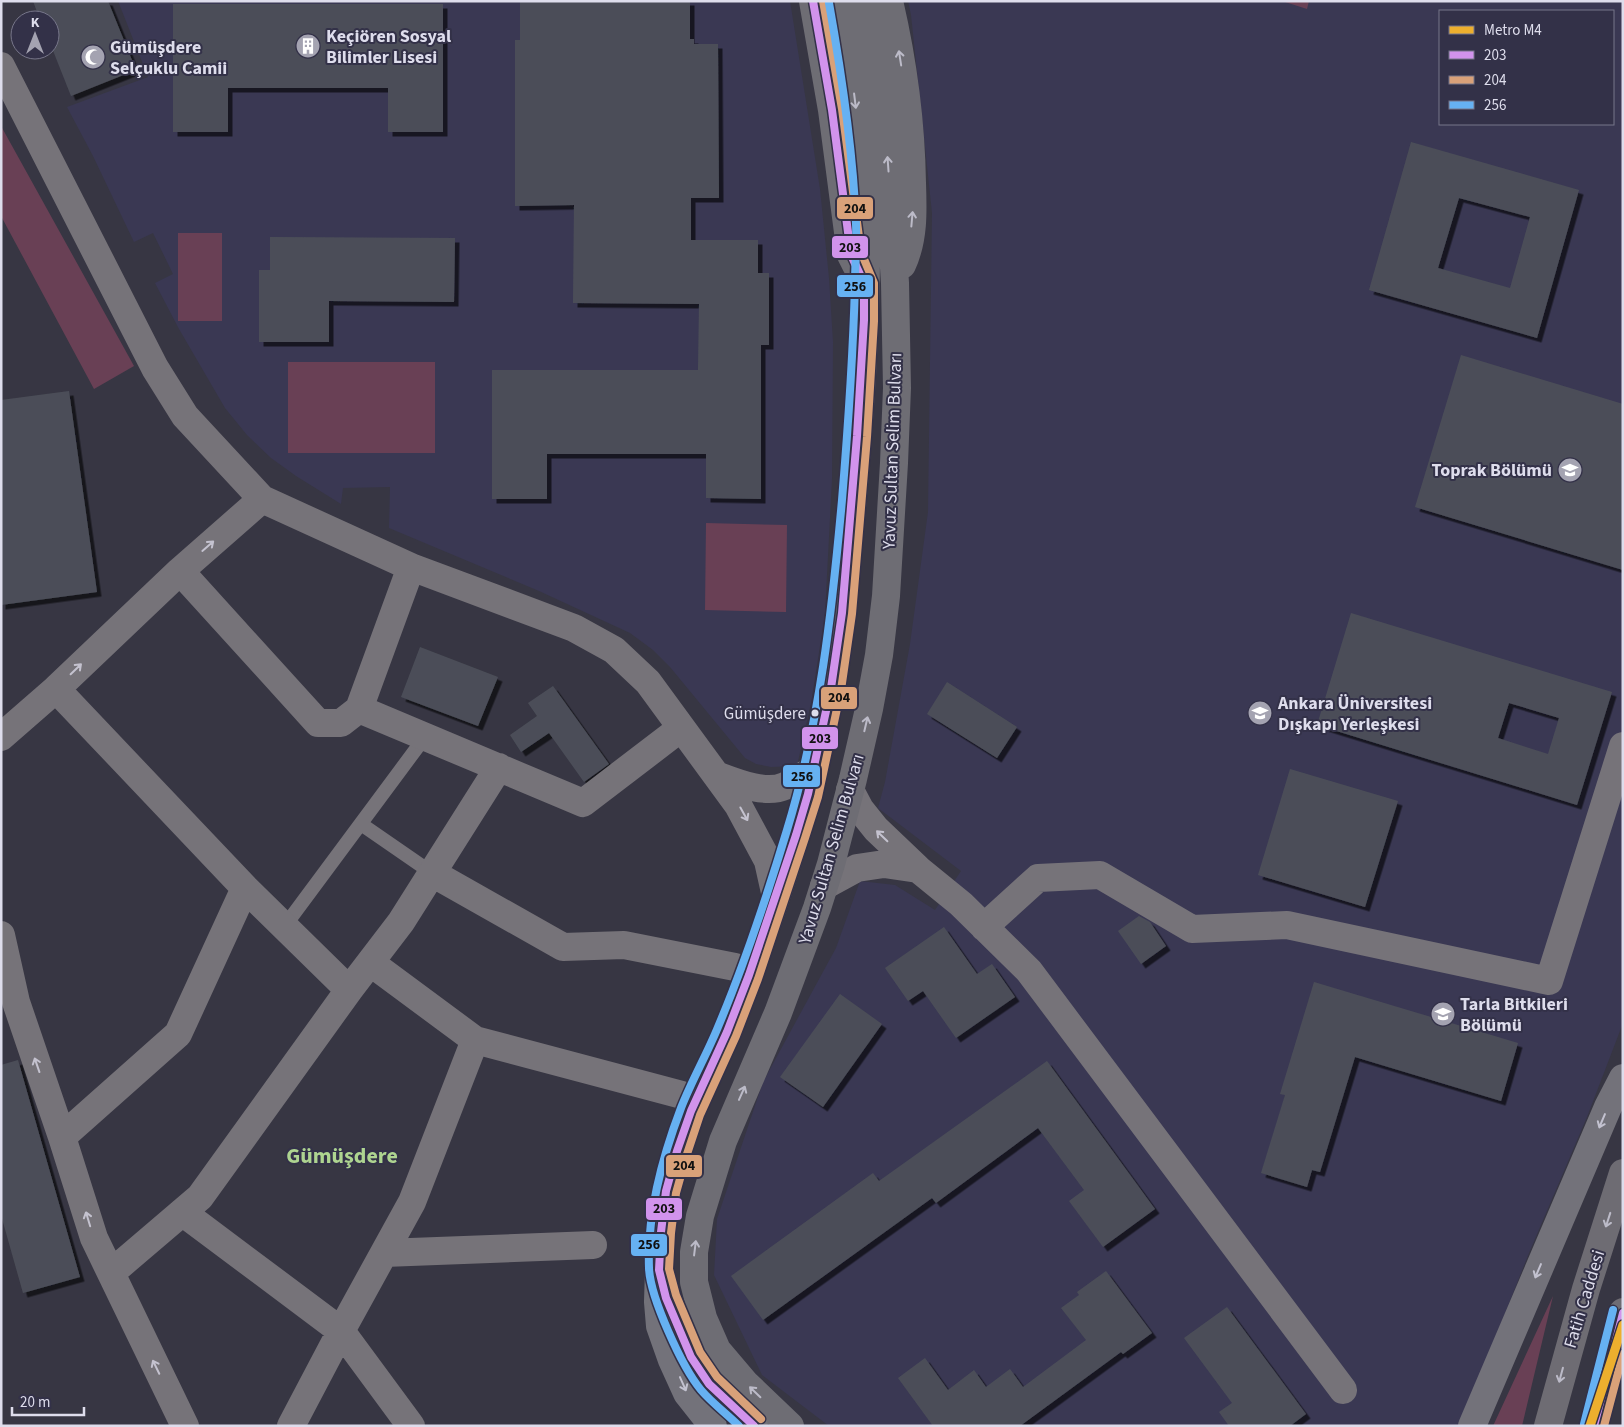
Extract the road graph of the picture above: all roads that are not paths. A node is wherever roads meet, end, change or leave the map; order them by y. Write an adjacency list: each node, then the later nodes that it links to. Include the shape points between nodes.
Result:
1 (813, 1): 6 (main road, via 832,110 851,255)
2 (839, 1): 6 (main road, Yavuz Sultan Selim Bulvarı, one-way to 6, via 862,156 866,228)
3 (864, 1): 7 (main road, Yavuz Sultan Selim Bulvarı, one-way to 3, via 885,127)
4 (889, 1): 7 (main road, one-way to 4, via 909,250 913,212 912,155)
5 (1, 66): 8 (street, via 156,368 185,416)
6 (864, 282): 18 (main road, Yavuz Sultan Selim Bulvarı, via 858,436 844,596 831,688)
7 (895, 282): 20 (main road, Yavuz Sultan Selim Bulvarı, one-way to 7, via 869,709 886,596 897,388)
8 (262, 500): 9 (street); 10 (street, one-way to 8)
9 (412, 567): 12 (street); 13 (street, via 574,628 614,650 648,682)
10 (180, 571): 11 (street, one-way to 10); 12 (street, via 318,723 341,723)
11 (56, 689): 14 (street); 25 (street)
12 (358, 709): 15 (street)
13 (680, 728): 17 (street, via 583,803); 19 (street)
14 (1, 737)
15 (425, 737): 17 (street); 21 (lane)
16 (1623, 746): 28 (street, via 1548,981 1287,925 1192,929 1100,875 1038,878)
17 (499, 767): 23 (street)
18 (813, 769): 19 (street, via 784,787 748,787); 26 (main road, Yavuz Sultan Selim Bulvarı)
19 (716, 775): 26 (street, one-way to 26, via 738,805 768,861)
20 (850, 790): 22 (street, one-way to 20, via 876,829); 24 (main road, Yavuz Sultan Selim Bulvarı)
21 (361, 824): 23 (lane); 27 (lane)
22 (918, 869): 24 (street, via 884,864 857,868); 28 (street)
23 (432, 873): 30 (street); 31 (street, via 562,947 624,945)
24 (824, 886): 52 (main road, Yavuz Sultan Selim Bulvarı, one-way to 24, via 717,1350 703,1318 694,1282 694,1252 700,1216 723,1140 803,949)
25 (244, 888): 27 (street); 36 (street, via 178,1034)
26 (776, 897): 41 (main road, Yavuz Sultan Selim Bulvarı, via 749,975 691,1111 678,1151 666,1191)
27 (284, 927): 32 (street)
28 (984, 927): 46 (street, via 1029,971)
29 (1, 935): 36 (street, one-way to 29, via 16,1002)
30 (371, 963): 32 (street); 33 (street)
31 (735, 967)
32 (349, 990): 38 (street, via 200,1197)
33 (475, 1040): 35 (street); 40 (street, via 412,1202)
34 (1623, 1078): 53 (highway, one-way to 53, via 1608,1106)
35 (682, 1095)
36 (62, 1137): 42 (street, one-way to 36, via 94,1238)
37 (1623, 1173): 54 (main road, Fatih Caddesi, one-way to 54, via 1586,1289)
38 (182, 1212): 42 (street); 44 (street)
39 (593, 1245): 40 (street)
40 (384, 1253): 44 (street)
41 (659, 1270): 45 (main road, Yavuz Sultan Selim Bulvarı, via 666,1298 691,1357); 50 (highway, one-way to 50, via 660,1326 687,1393)
42 (111, 1273): 47 (street, one-way to 42)
43 (1623, 1312): 55 (main road)
44 (341, 1331): 48 (street); 49 (street)
45 (709, 1384): 51 (highway)
46 (1343, 1390)
47 (186, 1426)
48 (292, 1426)
49 (411, 1426)
50 (712, 1426)
51 (754, 1426)
52 (790, 1426)
53 (1472, 1426)
54 (1548, 1426)
55 (1594, 1426)

